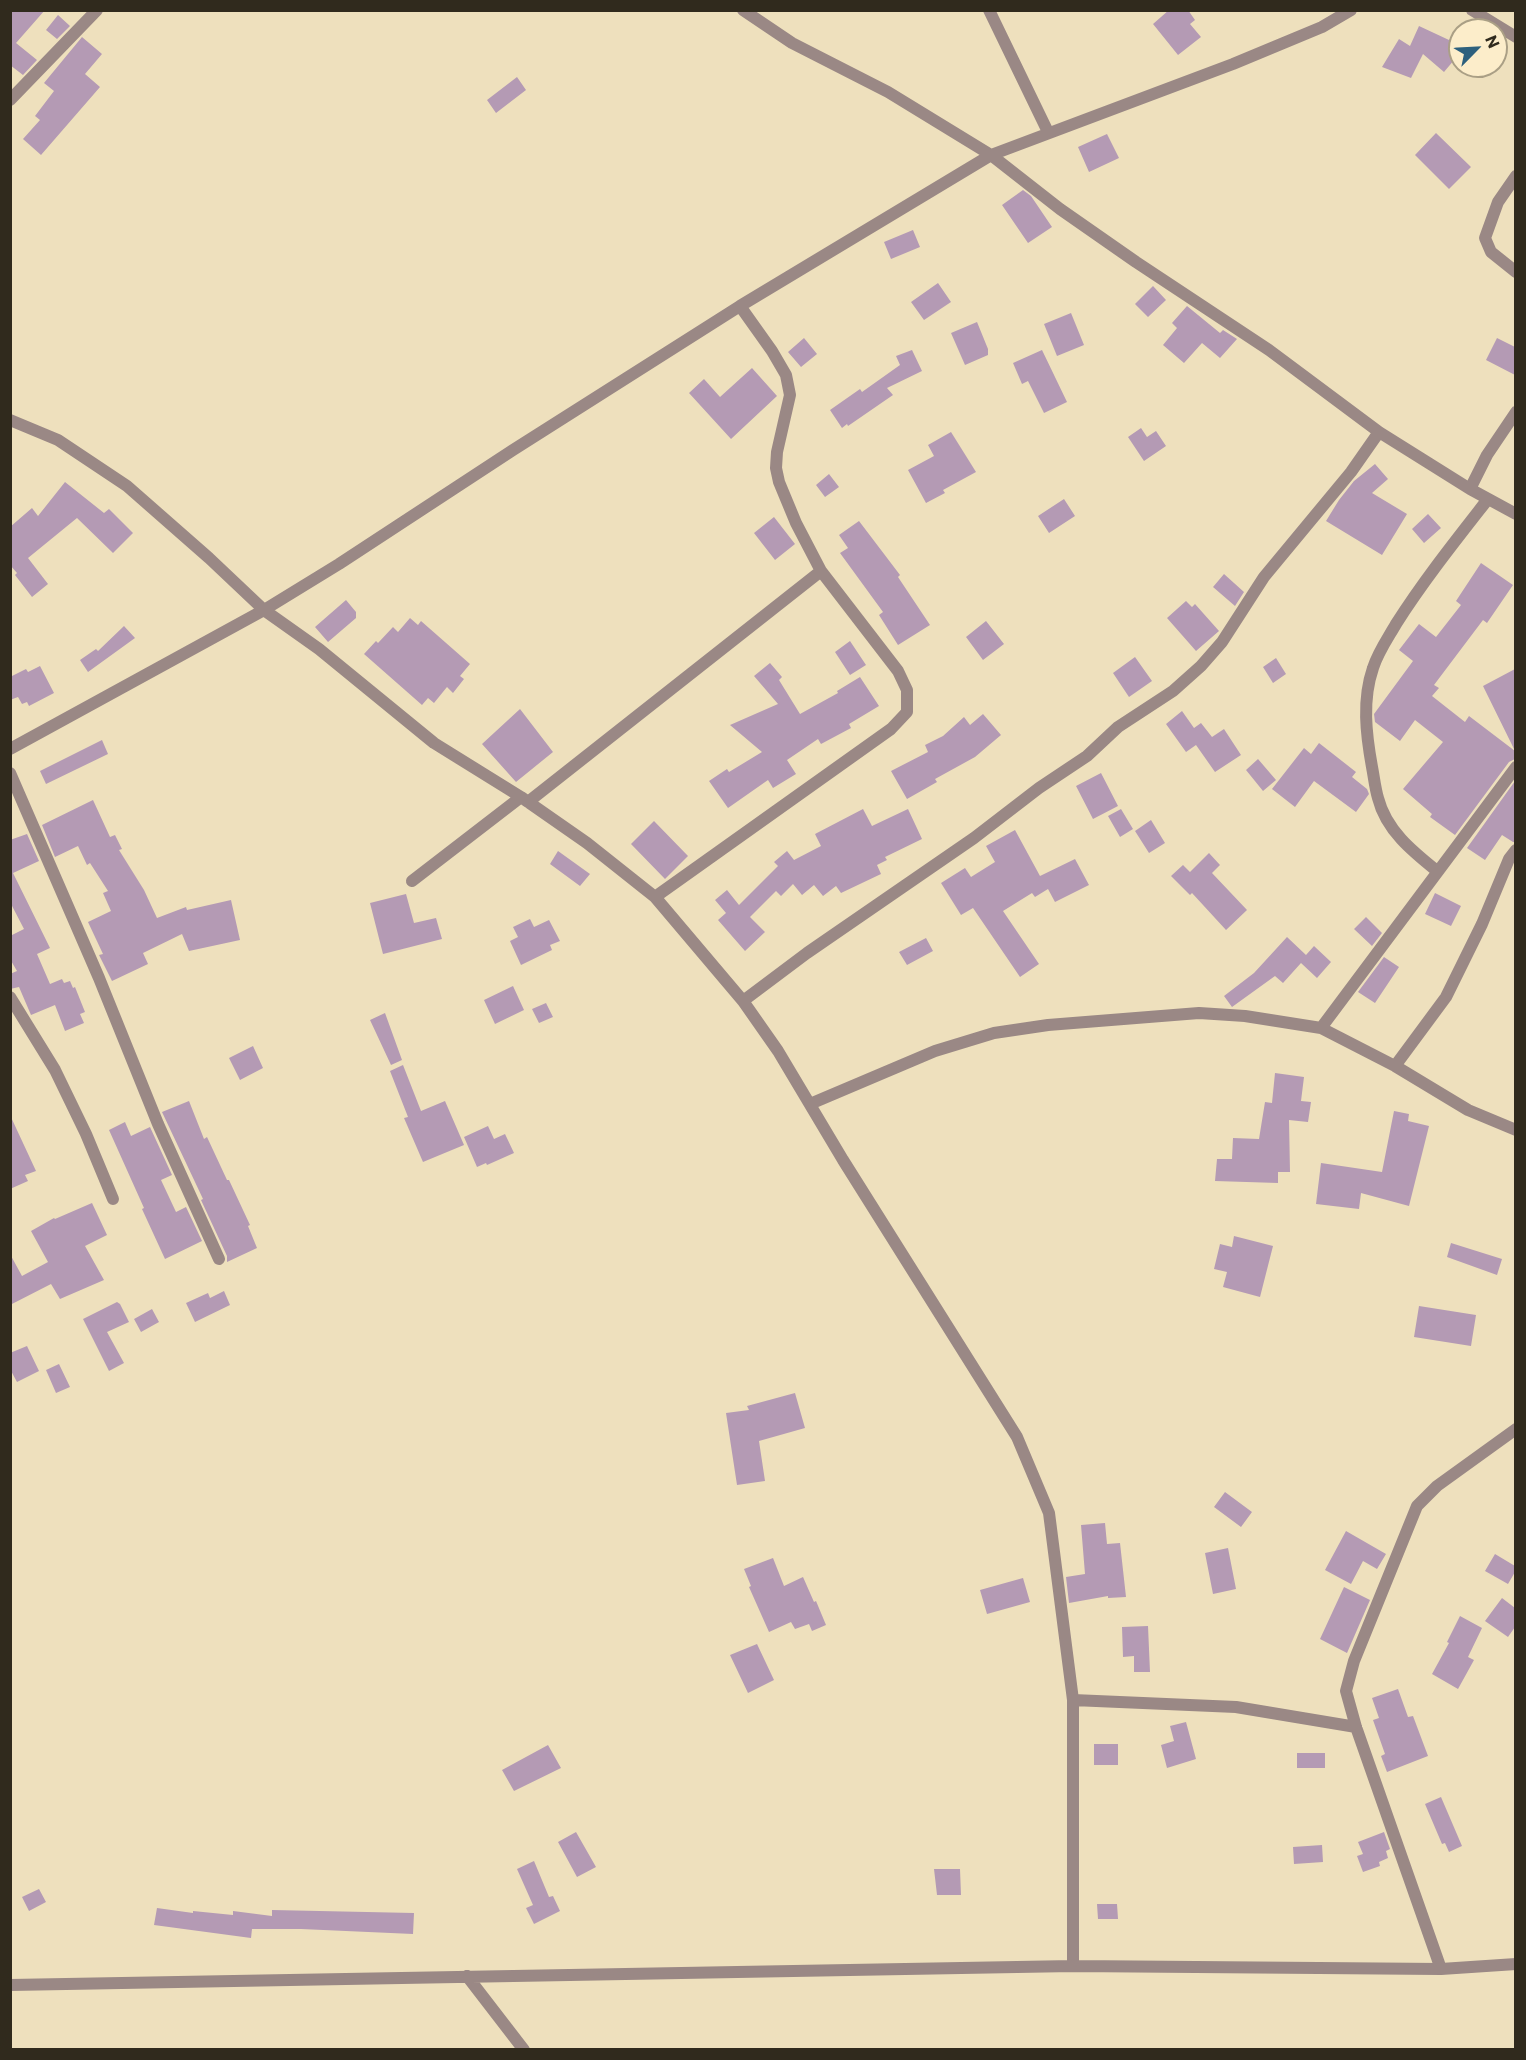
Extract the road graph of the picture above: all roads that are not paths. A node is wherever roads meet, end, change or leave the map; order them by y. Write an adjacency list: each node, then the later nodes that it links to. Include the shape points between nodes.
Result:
1 (97, 10): 7 (street)
2 (743, 10): 9 (street, via 792,43 888,92)
3 (989, 10): 8 (street)
4 (1351, 10): 8 (street, via 1322,27 1233,64)
5 (1472, 10): 6 (street)
6 (1515, 37)
7 (10, 100)
8 (1048, 132): 9 (street)
9 (991, 155): 12 (street); 15 (street, via 1060,209 1269,350)
10 (1515, 176): 11 (street, via 1498,202 1485,238 1491,252)
11 (1515, 272)
12 (740, 306): 19 (street, via 786,375 790,395 776,468 796,524); 20 (street)
13 (1515, 412): 16 (street)
14 (10, 420): 20 (street, via 58,440 127,486)
15 (1379, 432): 16 (street); 30 (street, via 1264,577 1222,642 1187,679 974,838)
16 (1470, 489): 17 (street)
17 (1488, 499): 18 (street); 26 (street, via 1431,572 1379,651 1367,701 1366,734 1378,799 1399,838)
18 (1515, 514)
19 (822, 571): 24 (street); 28 (street, via 898,671 908,690 907,712 891,729)
20 (264, 610): 21 (street); 24 (street, via 319,649 434,743)
21 (10, 749)
22 (1515, 766): 26 (street)
23 (10, 773): 36 (street)
24 (525, 800): 27 (street); 28 (street)
25 (1515, 850): 32 (street, via 1446,997)
26 (1437, 871): 31 (street)
27 (412, 881)
28 (655, 897): 30 (street)
29 (10, 997): 35 (street, via 55,1070)
30 (742, 1001): 33 (street)
31 (1321, 1028): 32 (street); 33 (street, via 1199,1012 1048,1024 994,1033 935,1051)
32 (1395, 1066): 34 (street, via 1460,1107)
33 (810, 1104): 38 (street, via 1017,1437 1049,1514)
34 (1515, 1130)
35 (113, 1199)
36 (219, 1259)
37 (1515, 1428): 39 (street, via 1437,1486 1417,1506 1354,1661 1346,1691)
38 (1072, 1700): 39 (street, via 1236,1707); 41 (street)
39 (1356, 1727): 42 (street)
40 (1515, 1964): 42 (street)
41 (1073, 1966): 42 (street); 43 (street)
42 (1441, 1969)
43 (467, 1976): 44 (street); 45 (street)
44 (10, 1985)
45 (524, 2049)

